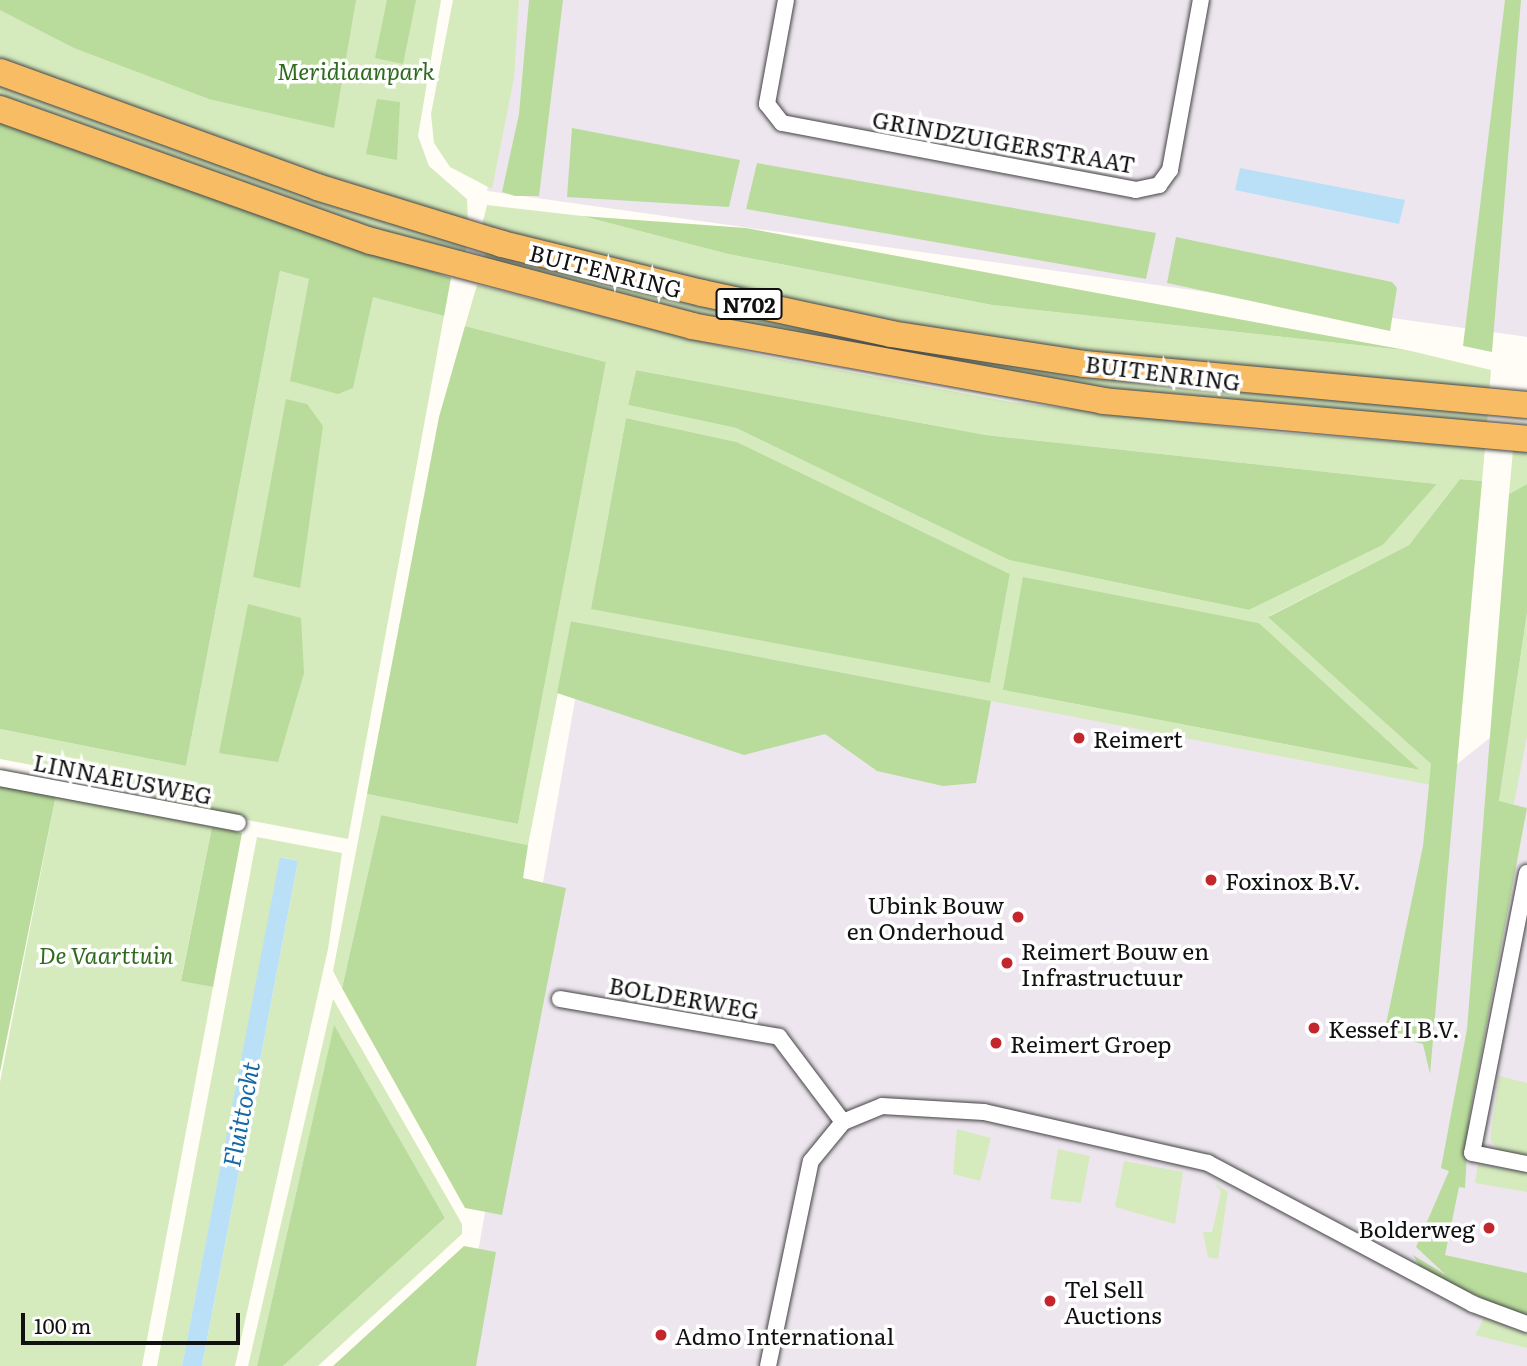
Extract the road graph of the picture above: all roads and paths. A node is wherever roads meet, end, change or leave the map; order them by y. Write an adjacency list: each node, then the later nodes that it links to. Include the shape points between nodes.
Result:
1 (786, 0): 2 (street, GRINDZUIGERSTRAAT, via 767,104 782,123 1136,190 1159,185 1170,170)
2 (1201, 0)
3 (0, 72): 5 (highway, BUITENRING / N702, via 317,187 502,244 702,293 891,334 1084,364)
4 (0, 109): 6 (highway, BUITENRING / N702, via 370,241 692,326 1103,401)
5 (1527, 405)
6 (1527, 439)
7 (0, 778): 8 (street, LINNAEUSWEG)
8 (238, 823)
9 (1527, 873): 12 (street, via 1472,1153)
10 (560, 999): 11 (street, BOLDERWEG, via 779,1037)
11 (843, 1122): 13 (street, via 882,1106 941,1106 1165,1149 1277,1196 1473,1304); 14 (street, via 819,1147 805,1178)
12 (1527, 1164)
13 (1527, 1324)
14 (768, 1366)

